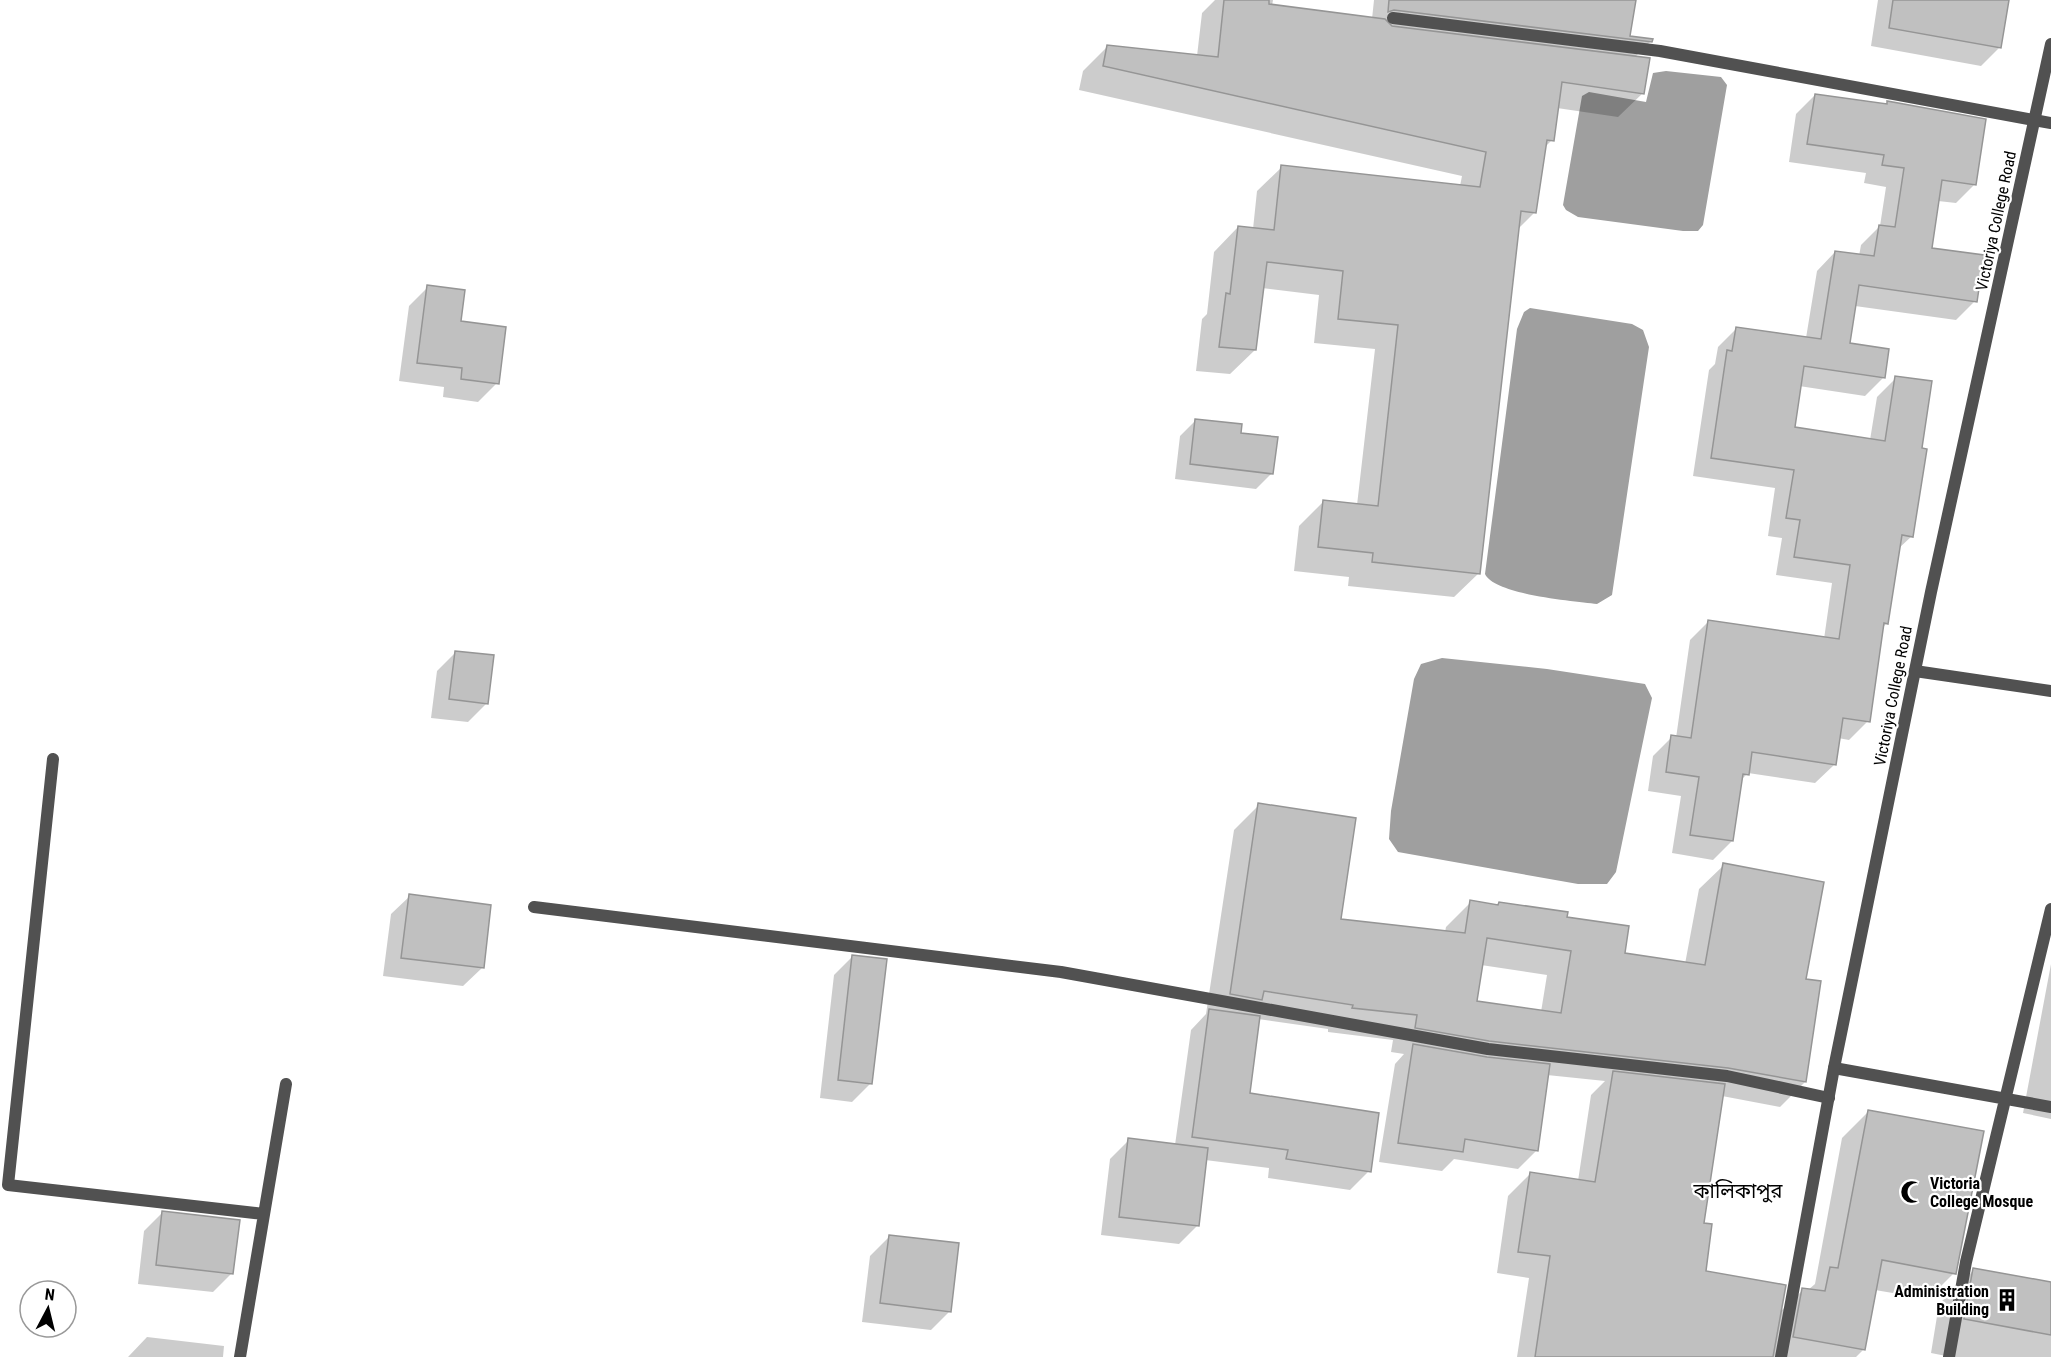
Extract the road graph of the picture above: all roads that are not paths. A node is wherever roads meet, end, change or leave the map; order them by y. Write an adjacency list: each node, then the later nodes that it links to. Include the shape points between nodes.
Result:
1 (1393, 18): 3 (street, via 1660,51)
2 (2051, 44): 3 (street, Victoriya College Road)
3 (2034, 120): 4 (street); 5 (street, Victoriya College Road)
4 (2051, 123)
5 (1915, 671): 6 (street); 10 (street, Victoriya College Road)
6 (2051, 691)
7 (53, 759): 15 (street, via 8,1185)
8 (534, 907): 12 (street, via 1061,972 1488,1049 1727,1076)
9 (2051, 909): 13 (street)
10 (1834, 1068): 12 (street, Victoriya College Road); 13 (street)
11 (286, 1084): 15 (street)
12 (1829, 1098): 17 (street, Victoriya College Road)
13 (2005, 1098): 14 (street); 18 (street, via 1966,1262)
14 (2051, 1107)
15 (264, 1214): 16 (street)
16 (240, 1357)
17 (1781, 1357)
18 (1949, 1357)

